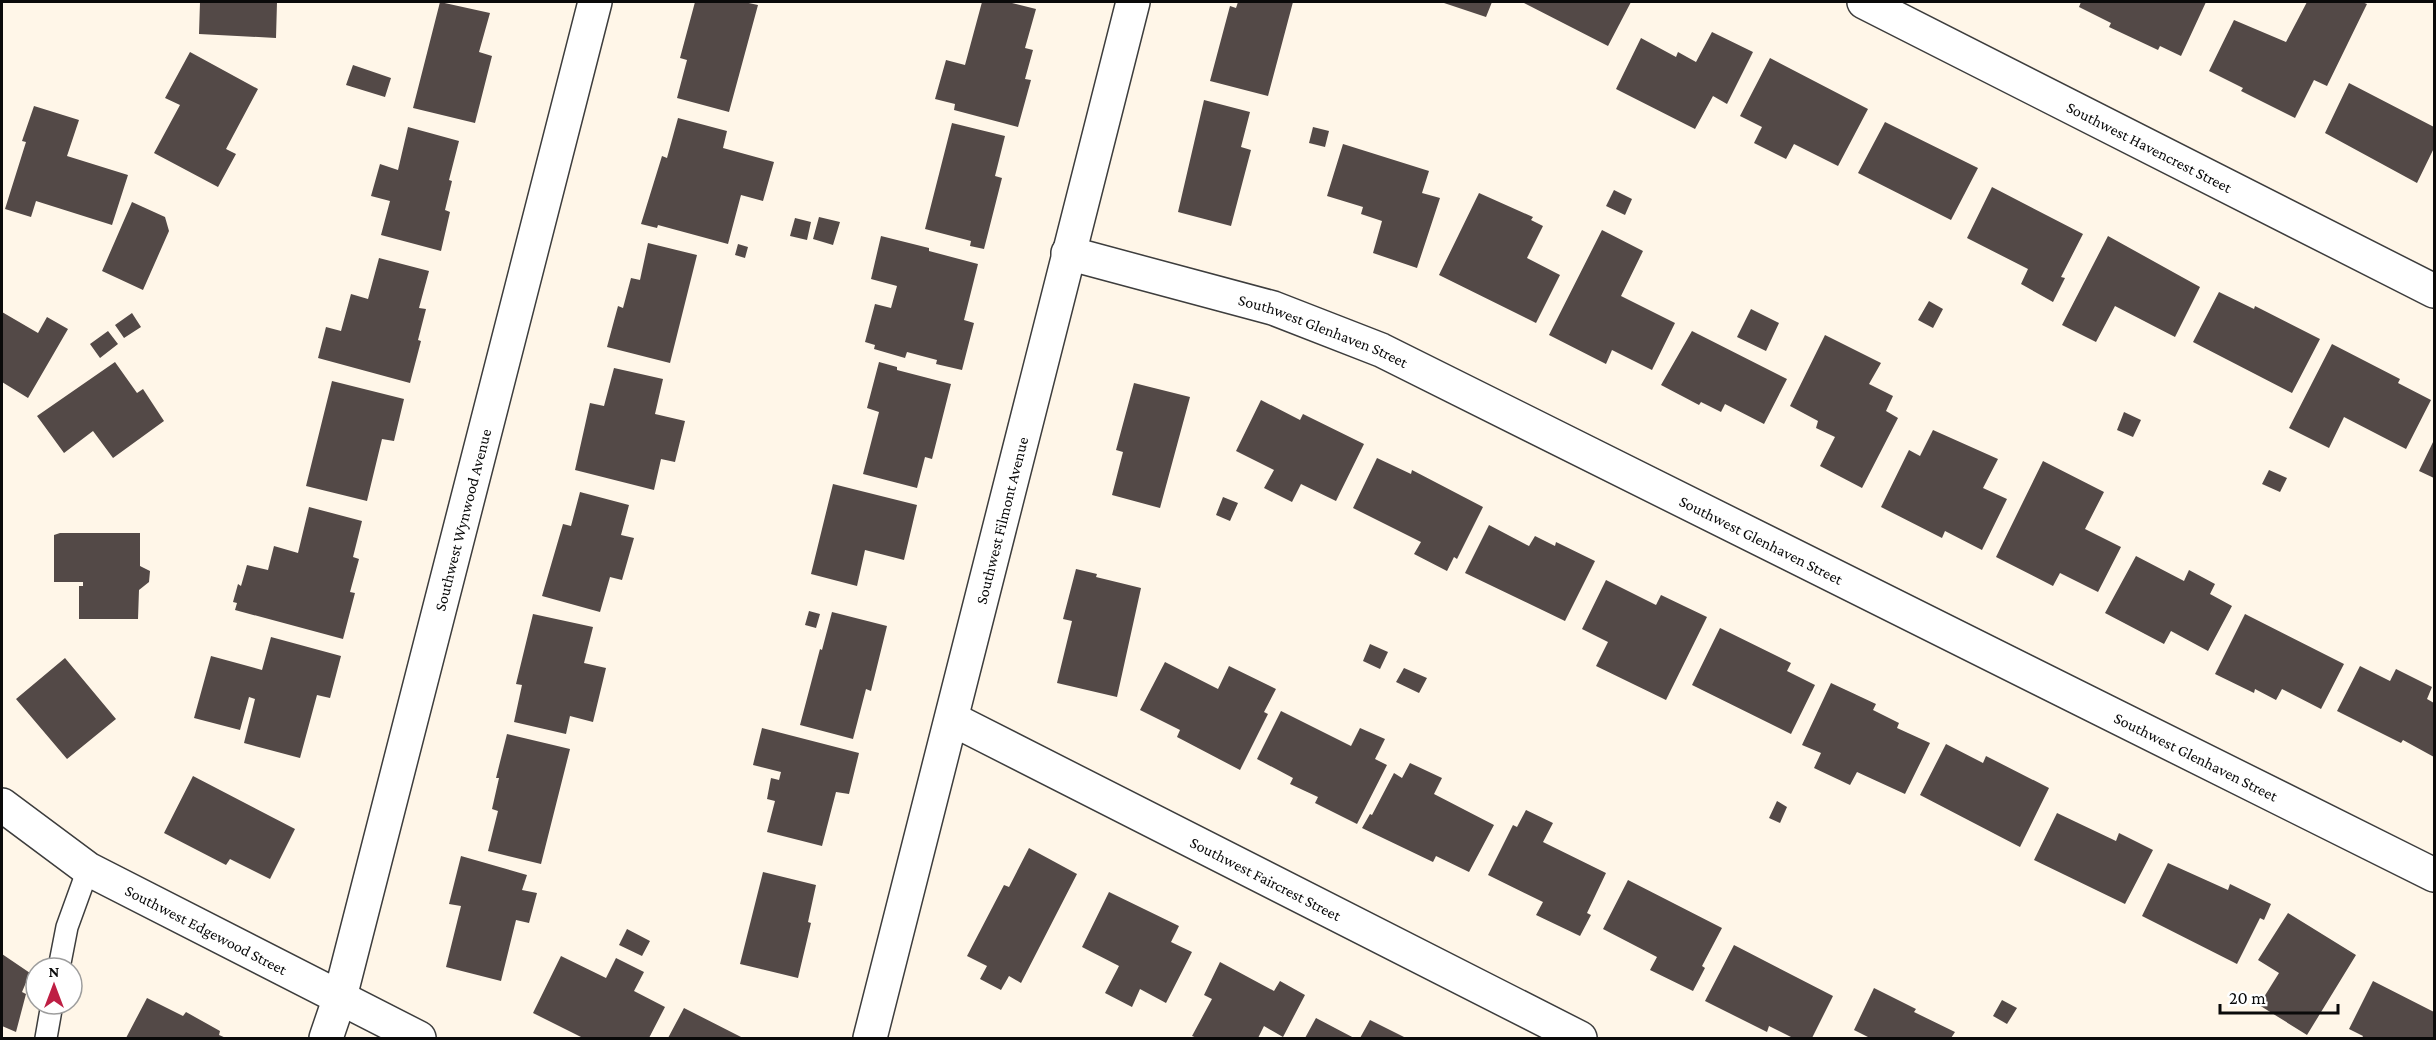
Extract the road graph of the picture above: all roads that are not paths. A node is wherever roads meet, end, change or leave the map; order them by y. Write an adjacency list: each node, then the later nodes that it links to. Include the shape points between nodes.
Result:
1 (595, 2): 11 (street, Southwest Wynwood Avenue)
2 (1133, 2): 4 (street, Southwest Filmont Avenue)
3 (1864, 2): 5 (street, Southwest Havencrest Street)
4 (1068, 254): 6 (street, Southwest Filmont Avenue); 9 (street, Southwest Glenhaven Street, via 1273,308 1381,350)
5 (2434, 291)
6 (952, 719): 16 (street, Southwest Filmont Avenue); 17 (street, Southwest Faircrest Street)
7 (2, 805): 8 (street, Southwest Edgewood Street)
8 (88, 869): 10 (lane, via 66,927); 11 (street, Southwest Edgewood Street)
9 (2434, 875)
10 (61, 956)
11 (340, 997): 14 (street, Southwest Wynwood Avenue); 15 (street, Southwest Edgewood Street)
12 (50, 1016): 13 (lane)
13 (46, 1038)
14 (326, 1038)
15 (419, 1038)
16 (870, 1038)
17 (1580, 1038)

